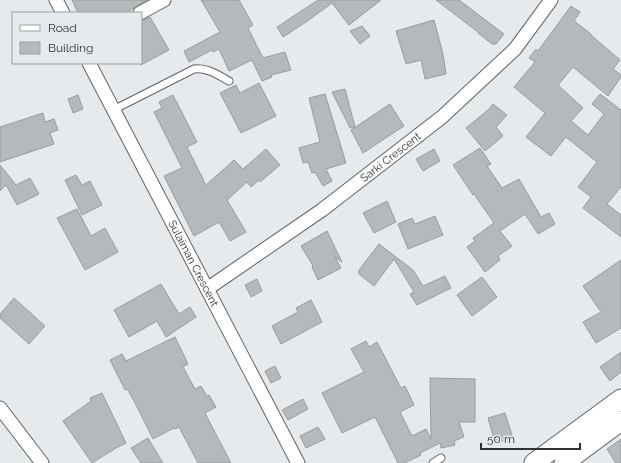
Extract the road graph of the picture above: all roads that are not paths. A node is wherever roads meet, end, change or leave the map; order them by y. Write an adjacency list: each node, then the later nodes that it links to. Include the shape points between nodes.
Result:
1 (56, 0): 4 (street)
2 (164, 0): 5 (street)
3 (551, 0): 9 (street, Sarki Crescent, via 514,49 442,117 322,210)
4 (62, 12)
5 (142, 12)
6 (90, 64): 8 (street, Sulaiman Crescent)
7 (229, 81): 8 (lane, via 201,68 194,69)
8 (113, 110): 9 (street, Sulaiman Crescent)
9 (207, 289): 15 (street, Sulaiman Crescent)
10 (621, 399): 17 (main road)
11 (0, 408): 14 (street)
12 (621, 421): 18 (main road)
13 (441, 458): 16 (lane)
14 (42, 463)
15 (298, 463)
16 (433, 463)
17 (534, 463)
18 (564, 463)

